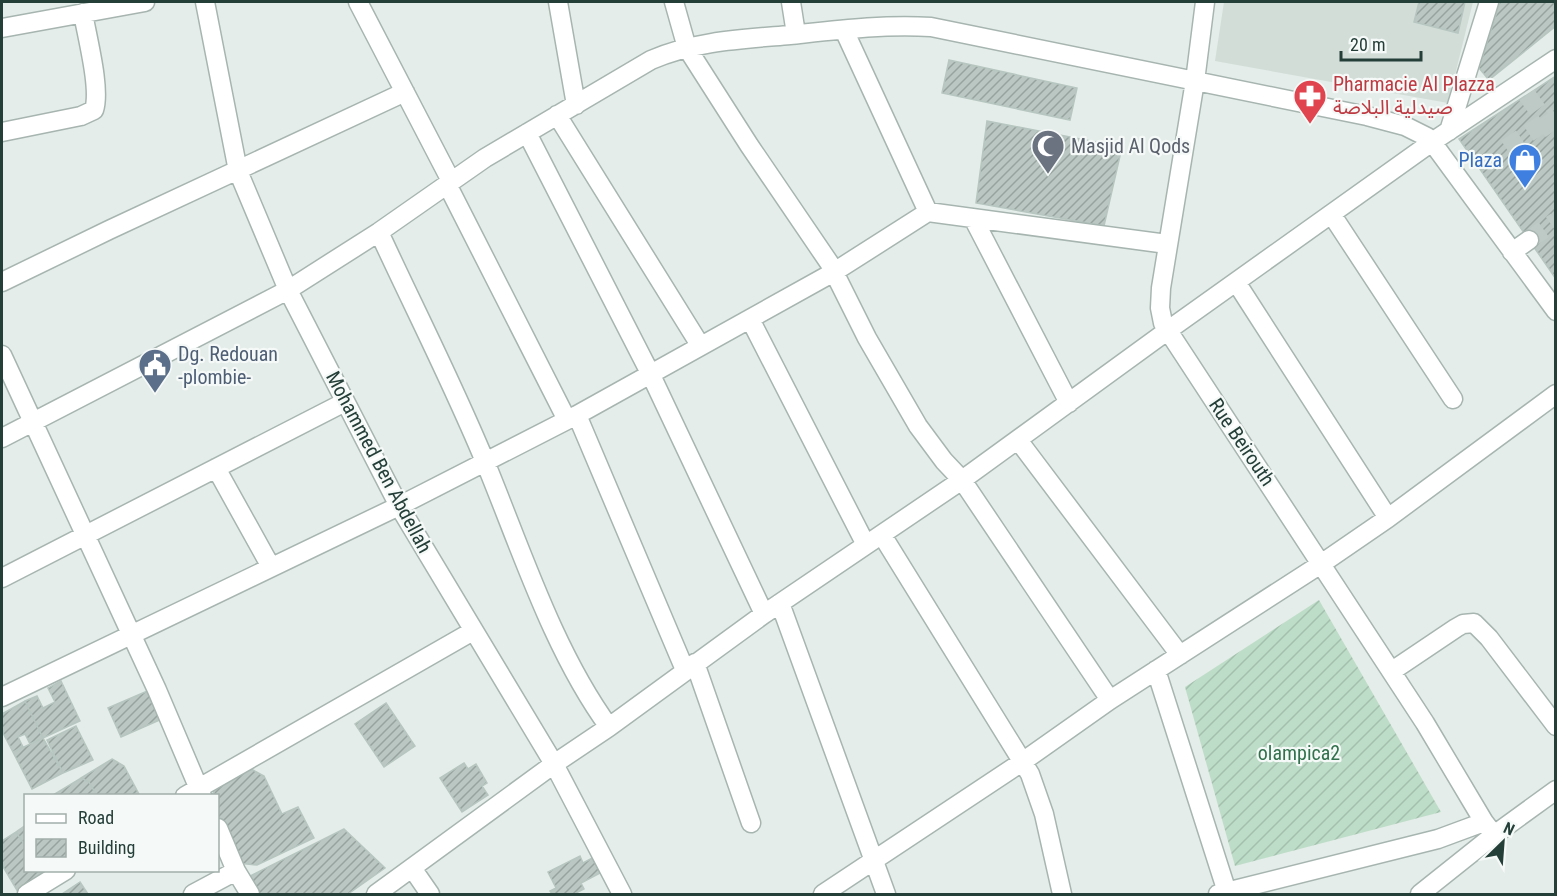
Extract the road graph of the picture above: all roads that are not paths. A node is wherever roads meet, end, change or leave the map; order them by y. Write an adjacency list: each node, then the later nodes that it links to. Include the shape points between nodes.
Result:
1 (145, 2): 9 (street)
2 (205, 2): 23 (street, Mohammed Ben Abdellah)
3 (358, 2): 16 (street)
4 (558, 2): 17 (street)
5 (674, 2): 13 (street)
6 (791, 2): 12 (street)
7 (1206, 2): 15 (street, Rue Beirouth)
8 (1489, 2): 19 (street)
9 (83, 13): 10 (street); 20 (street, via 96,88 94,110)
10 (2, 28)
11 (844, 30): 12 (street); 15 (street, via 931,27); 25 (street)
12 (796, 34): 13 (street)
13 (687, 48): 17 (street, via 651,60); 32 (street)
14 (1556, 59): 19 (street, via 1523,89)
15 (1195, 81): 22 (street, via 1376,119 1418,131); 30 (street, Rue Beirouth)
16 (405, 92): 23 (street); 24 (street)
17 (576, 105): 18 (street)
18 (557, 115): 21 (street); 39 (street)
19 (1449, 131): 22 (street)
20 (2, 132)
21 (527, 133): 24 (street); 41 (street)
22 (1432, 142): 26 (street); 31 (street)
23 (238, 171): 33 (street); 35 (street, Mohammed Ben Abdellah)
24 (449, 182): 28 (street); 46 (street)
25 (928, 212): 27 (street); 32 (street)
26 (1332, 215): 34 (street); 43 (street)
27 (973, 218): 30 (street); 45 (street)
28 (379, 232): 35 (street); 50 (street)
29 (1529, 240): 31 (street)
30 (1167, 244): 38 (street, Rue Beirouth, via 1160,308)
31 (1512, 252): 36 (street)
32 (834, 272): 37 (street); 52 (street, via 900,396 944,461)
33 (2, 282)
34 (1236, 282): 38 (street); 54 (street)
35 (288, 290): 44 (street, Mohammed Ben Abdellah); 47 (street)
36 (1556, 311)
37 (750, 319): 39 (street); 57 (street)
38 (1167, 331): 45 (street); 58 (street, Rue Beirouth)
39 (700, 345): 41 (street)
40 (2, 355): 47 (street)
41 (650, 373): 46 (street); 62 (street)
42 (1556, 394): 54 (street)
43 (1453, 399)
44 (345, 402): 51 (street); 53 (street, Mohammed Ben Abdellah)
45 (1069, 403): 49 (street)
46 (572, 417): 50 (street); 66 (street)
47 (33, 422): 48 (street); 55 (street)
48 (2, 438)
49 (1018, 440): 52 (street); 65 (street)
50 (485, 462): 53 (street); 72 (street, via 549,616 583,687)
51 (216, 468): 55 (street); 59 (street)
52 (962, 480): 56 (street); 70 (street)
53 (399, 506): 59 (street); 63 (street, Mohammed Ben Abdellah)
54 (1388, 518): 58 (street)
55 (84, 535): 60 (street); 64 (street)
56 (882, 535): 57 (street); 73 (street)
57 (866, 545): 61 (street)
58 (1321, 564): 65 (street); 68 (street, Rue Beirouth)
59 (270, 567): 64 (street)
60 (2, 578)
61 (780, 603): 62 (street); 80 (street)
62 (764, 614): 66 (street)
63 (473, 631): 74 (street, Mohammed Ben Abdellah); 76 (street)
64 (131, 634): 69 (street); 76 (street, via 157,690)
65 (1180, 655): 67 (street)
66 (690, 667): 72 (street); 77 (street)
67 (1156, 670): 70 (street); 84 (street)
68 (1392, 671): 71 (street, via 1455,628 1474,624); 78 (street, Rue Beirouth)
69 (2, 697)
70 (1110, 700): 73 (street)
71 (1556, 726)
72 (609, 727): 74 (street)
73 (1022, 762): 80 (street); 93 (street, via 1044,814)
74 (554, 764): 81 (street); 90 (street, Mohammed Ben Abdellah)
75 (1556, 790): 78 (street)
76 (195, 793)
77 (752, 824)
78 (1489, 829): 84 (street); 94 (street)
79 (219, 830): 82 (street)
80 (875, 861): 91 (street); 92 (street)
81 (412, 868): 88 (street); 89 (street)
82 (236, 871): 86 (street); 87 (street)
83 (63, 872): 85 (street)
84 (1222, 893)
85 (27, 894)
86 (193, 894)
87 (250, 894)
88 (376, 894)
89 (430, 894)
90 (622, 894)
91 (823, 894)
92 (886, 894)
93 (1062, 894)
94 (1420, 894)

